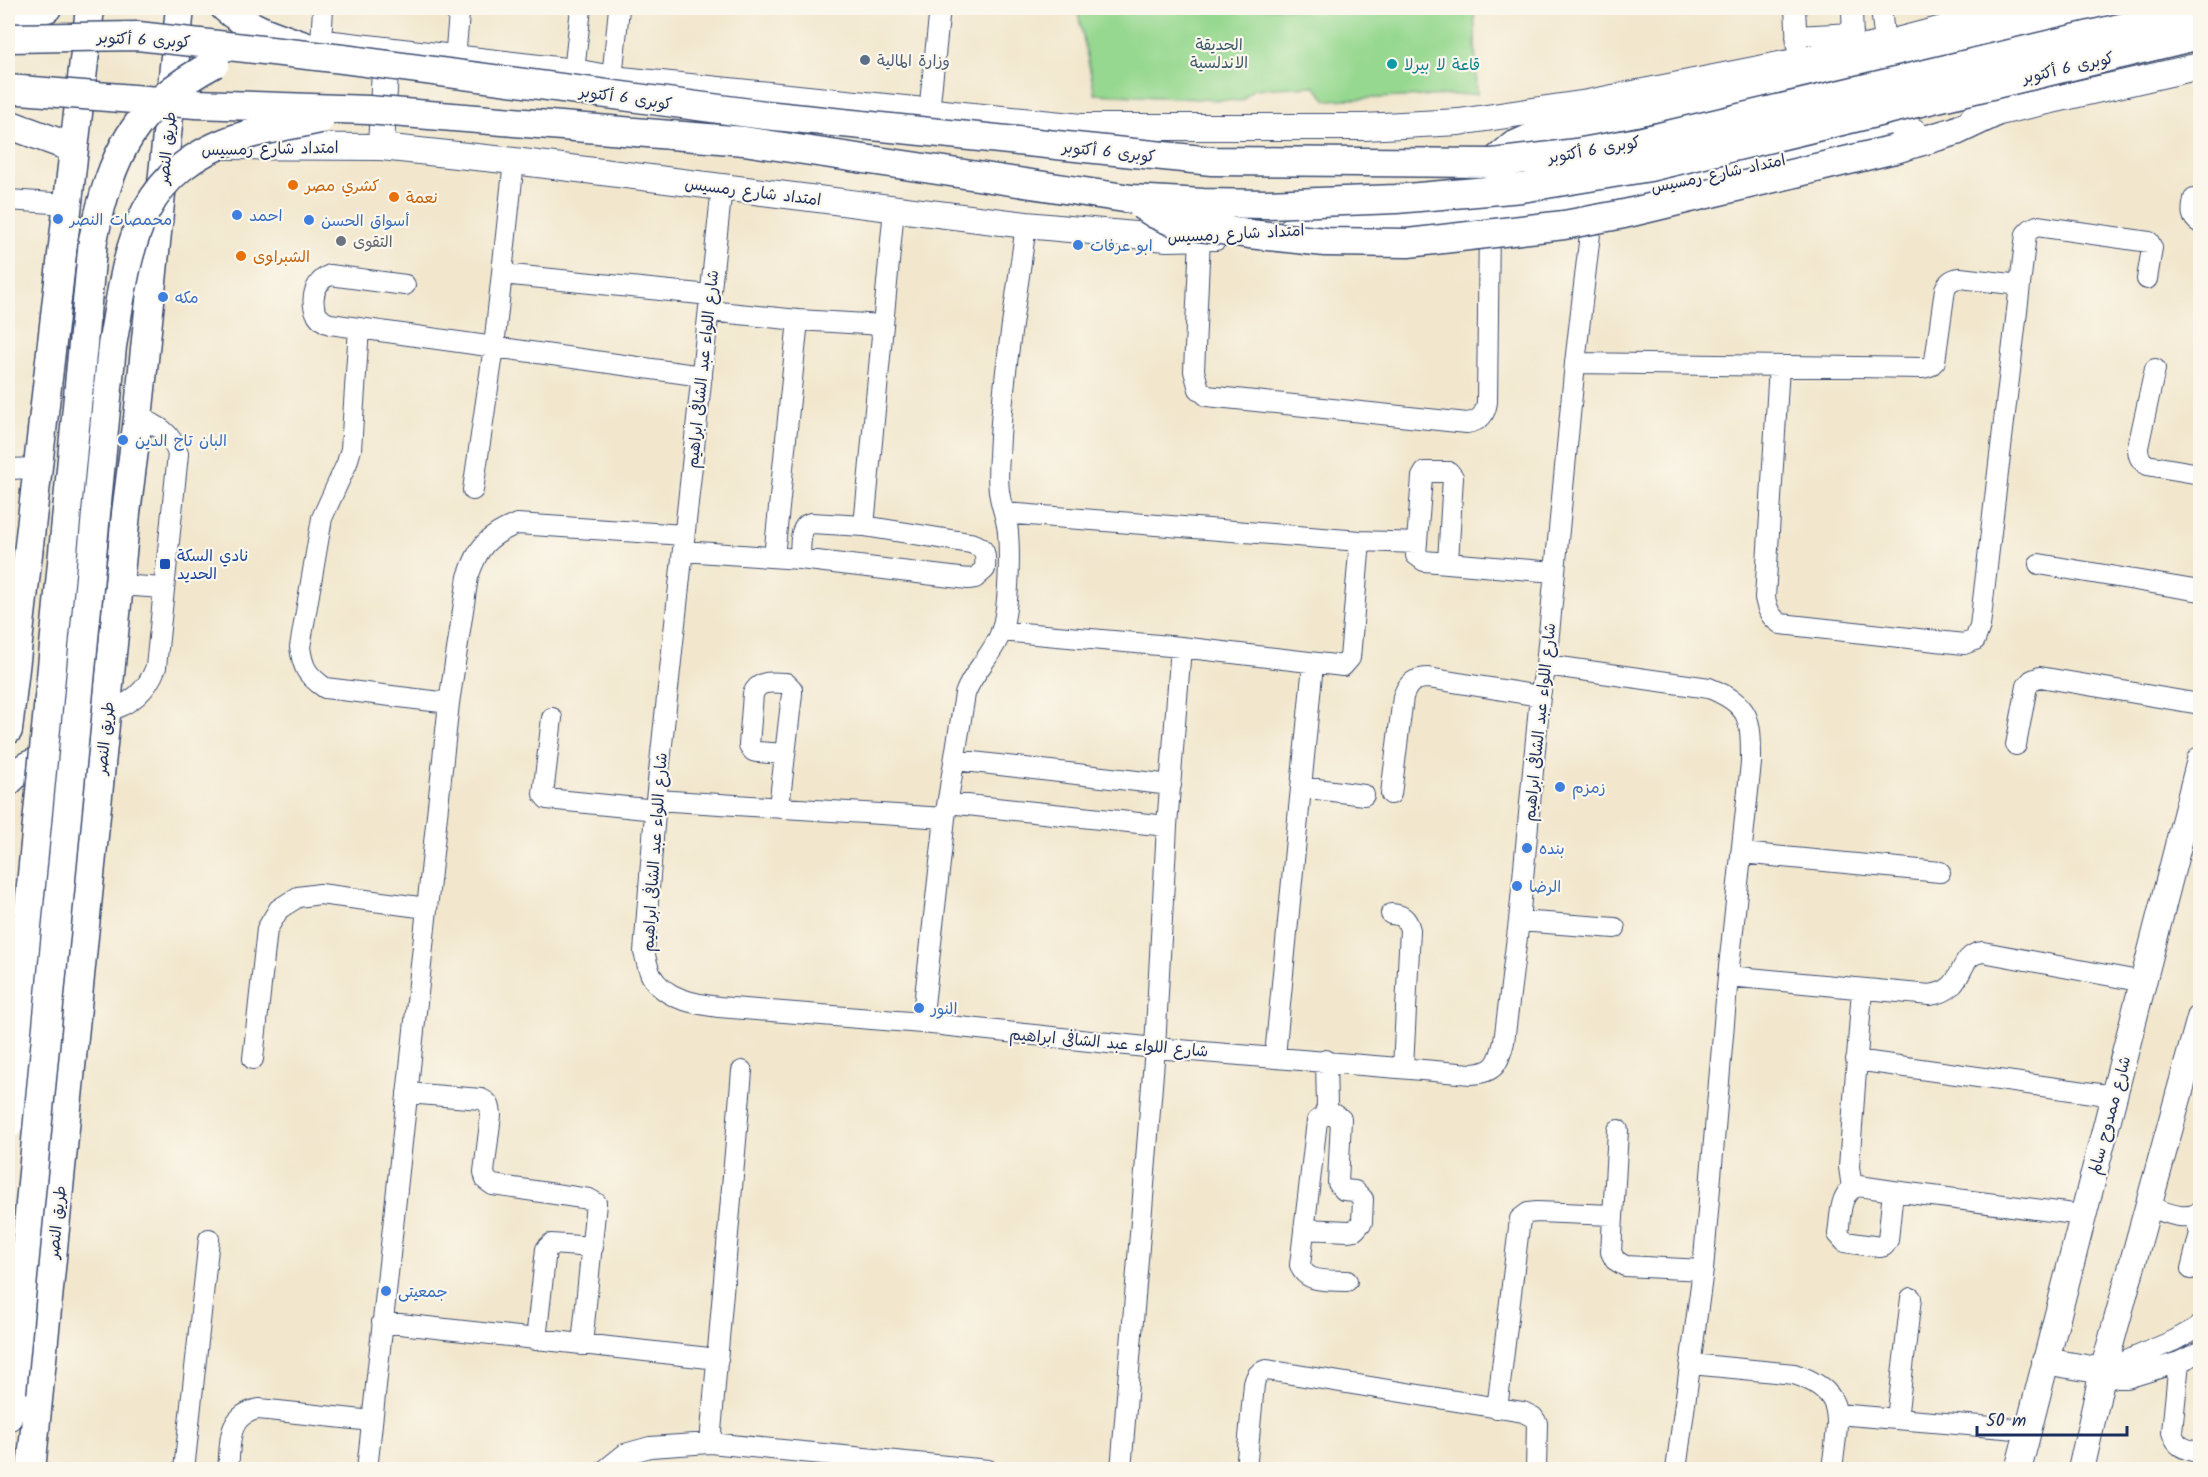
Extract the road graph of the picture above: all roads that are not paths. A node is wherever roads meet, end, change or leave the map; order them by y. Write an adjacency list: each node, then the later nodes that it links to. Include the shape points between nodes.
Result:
1 (47, 8): 17 (highway)
2 (90, 8): 37 (highway)
3 (180, 8): 40 (highway, طريق النصر)
4 (225, 8): 25 (highway, bridge, via 262,31)
5 (248, 8): 25 (main road, via 281,29)
6 (324, 8): 25 (street)
7 (581, 8): 29 (street)
8 (619, 8): 30 (street)
9 (940, 8): 33 (street)
10 (1795, 8): 19 (street)
11 (1852, 8): 21 (street)
12 (1881, 8): 22 (street)
13 (2023, 8): 22 (main road)
14 (2108, 8): 39 (highway, via 1942,48 1549,130 1513,146)
15 (2200, 9): 39 (highway, كوبرى 6 أكتوبر, bridge, via 1648,140)
16 (459, 14): 26 (street)
17 (8, 15)
18 (2200, 35): 42 (highway, كوبرى 6 أكتوبر, bridge, via 1650,166 1522,188 1396,199 1268,204)
19 (1796, 36): 21 (street); 27 (street)
20 (8, 38): 23 (highway, كوبرى 6 أكتوبر, bridge, via 138,36)
21 (1853, 42): 22 (main road); 27 (main road)
22 (1885, 44)
23 (253, 49): 25 (highway, كوبرى 6 أكتوبر, bridge); 131 (highway, bridge, via 184,80 155,104 131,133 113,167 101,203 93,240)
24 (386, 50): 25 (main road); 26 (main road); 36 (main road)
25 (332, 51): 39 (highway, كوبرى 6 أكتوبر, bridge, via 765,115 1212,161)
26 (455, 59): 29 (main road)
27 (1797, 61): 33 (main road, via 1588,103 1459,122 1364,127 1082,127)
28 (2200, 66): 34 (main road, امتداد شارع رمسيس)
29 (574, 72): 30 (main road)
30 (612, 80): 33 (main road)
31 (8, 89): 32 (highway, كوبرى 6 أكتوبر, bridge, via 196,104)
32 (368, 110): 42 (highway, كوبرى 6 أكتوبر, bridge, via 744,141); 156 (highway, bridge, via 267,130 212,149 162,186 146,208 134,236 112,346)
33 (928, 112)
34 (1992, 114): 42 (highway, bridge, via 1956,131 1895,149 1614,216 1408,243 1325,242 1191,226 1155,214); 45 (main road, امتداد شارع رمسيس)
35 (8, 123): 37 (highway)
36 (381, 147): 38 (main road, امتداد شارع رمسيس); 40 (main road, امتداد شارع رمسيس, via 200,147 172,161)
37 (73, 148): 46 (highway)
38 (514, 161): 41 (main road, امتداد شارع رمسيس); 52 (street)
39 (1493, 163)
40 (163, 174): 65 (highway, طريق النصر)
41 (722, 187): 47 (main road, امتداد شارع رمسيس); 56 (street, شارع اللواء عبد الشافى ابراهيم)
42 (1131, 199)
43 (2194, 199): 49 (street, via 2192,214)
44 (8, 200): 46 (street)
45 (1594, 200): 48 (main road, امتداد شارع رمسيس); 61 (street, شارع اللواء عبد الشافى ابراهيم)
46 (68, 204): 66 (highway)
47 (894, 209): 50 (main road, امتداد شارع رمسيس); 58 (street)
48 (1490, 214): 51 (main road, امتداد شارع رمسيس); 51 (street, via 1487,402 1482,417 1467,423 1207,396 1199,389 1194,371)
49 (2200, 223)
50 (1026, 225): 51 (main road, امتداد شارع رمسيس); 72 (street, via 1000,435 998,483)
51 (1200, 238)
52 (502, 274): 56 (street); 60 (street)
53 (2147, 279): 55 (street, via 2150,242 2037,226 2026,234)
54 (405, 285): 59 (street, via 337,276 323,278 314,300 319,318 330,324)
55 (2020, 285): 62 (street, via 1960,278 1948,283 1937,354 1930,366); 62 (street, via 1980,626 1975,640 1964,644 1781,624 1768,612 1765,598)
56 (710, 303): 57 (street); 64 (street, شارع اللواء عبد الشافى ابراهيم)
57 (798, 320): 58 (street); 77 (street)
58 (883, 326): 73 (street)
59 (359, 328): 60 (street); 91 (street, via 351,449 322,518 300,647 302,664 311,678 326,688)
60 (494, 347): 64 (street); 69 (street)
61 (1575, 363): 62 (street); 81 (street, شارع اللواء عبد الشافى ابراهيم)
62 (1779, 366)
63 (2155, 369): 68 (street, via 2138,454 2147,465)
64 (702, 376): 75 (street, شارع اللواء عبد الشافى ابراهيم)
65 (138, 418): 71 (highway, طريق النصر); 83 (street, via 169,435 178,454)
66 (38, 468): 67 (street); 70 (highway)
67 (8, 470)
68 (2200, 474)
69 (473, 490)
70 (34, 507): 71 (highway, via 54,532 78,539 102,535); 85 (highway)
71 (126, 513): 82 (highway, طريق النصر)
72 (1004, 513): 74 (street); 86 (street, via 1009,548)
73 (864, 526): 78 (street, via 807,524 803,528); 78 (street, via 976,544 986,554 985,569 968,579)
74 (1360, 540): 76 (street); 88 (street, via 1348,661 1339,667)
75 (683, 543): 77 (street); 91 (street, via 536,525 517,524 499,531 484,543 468,577); 106 (street, شارع اللواء عبد الشافى ابراهيم)
76 (1417, 543): 79 (street, via 1416,555 1420,559); 79 (street, via 1422,475 1449,472 1453,477)
77 (774, 557): 78 (street)
78 (800, 559)
79 (1449, 562): 81 (street)
80 (2039, 564): 84 (street)
81 (1554, 572): 89 (street, شارع اللواء عبد الشافى ابراهيم)
82 (119, 585): 83 (street); 93 (highway, طريق النصر)
83 (163, 588): 93 (street, via 153,677 129,702)
84 (2200, 591)
85 (13, 627): 95 (highway)
86 (1001, 631): 87 (street); 98 (street, via 969,685)
87 (1181, 647): 88 (street); 101 (street)
88 (1313, 664): 102 (street)
89 (1546, 665): 90 (street, شارع اللواء عبد الشافى ابراهيم); 110 (street, via 1709,688 1728,695 1744,710 1751,729 1751,763)
90 (1540, 696): 103 (street, via 1428,678 1413,681 1405,688 1403,697); 114 (street, شارع اللواء عبد الشافى ابراهيم)
91 (449, 703): 112 (street)
92 (2200, 704): 96 (street, via 2040,677 2027,686)
93 (106, 711): 105 (highway, طريق النصر)
94 (552, 718): 106 (street, via 543,794 547,799)
95 (8, 730)
96 (2016, 745)
97 (785, 754): 107 (street)
98 (956, 760): 101 (street); 108 (street)
99 (2200, 760): 117 (main road, شارع ممدوح سالم)
100 (8, 782): 105 (highway, via 33,762 67,764 82,774)
101 (1171, 785): 109 (street)
102 (1301, 787): 104 (street); 122 (street)
103 (1391, 794)
104 (1364, 795)
105 (97, 804): 166 (highway, طريق النصر)
106 (656, 805): 107 (street); 120 (street, شارع اللواء عبد الشافى ابراهيم, via 644,952 651,976 670,994 690,1003 719,1007)
107 (779, 807): 108 (street)
108 (946, 810): 109 (street); 120 (street)
109 (1167, 826): 121 (street)
110 (1742, 853): 111 (street); 116 (street)
111 (1940, 872)
112 (427, 908): 123 (street, via 320,894 298,897 279,909 267,929); 128 (street)
113 (1392, 914): 126 (street, via 1406,919 1410,930)
114 (1520, 921): 115 (street); 126 (street, شارع اللواء عبد الشافى ابراهيم, via 1504,1042 1495,1067 1471,1074)
115 (1615, 928)
116 (1728, 976): 118 (street); 143 (street)
117 (2144, 982): 118 (street, via 1983,952 1970,957 1955,984 1942,994); 129 (main road, شارع ممدوح سالم)
118 (1862, 989): 125 (street)
119 (2200, 1017): 135 (main road)
120 (922, 1023): 121 (street, شارع اللواء عبد الشافى ابراهيم)
121 (1155, 1048): 122 (street, شارع اللواء عبد الشافى ابراهيم); 172 (street)
122 (1275, 1056): 124 (street, شارع اللواء عبد الشافى ابراهيم)
123 (253, 1059)
124 (1326, 1060): 126 (street, شارع اللواء عبد الشافى ابراهيم); 130 (street)
125 (1856, 1060): 129 (street); 133 (street, via 1849,1167)
126 (1403, 1068)
127 (742, 1071): 151 (street)
128 (407, 1093): 141 (street, via 487,1101 490,1115 486,1180 500,1188 593,1201 597,1207); 146 (street)
129 (2114, 1096): 138 (main road, شارع ممدوح سالم)
130 (1324, 1115): 139 (street, via 1317,1121); 139 (street, via 1341,1119 1338,1183 1363,1199 1362,1222 1349,1232)
131 (8, 1125)
132 (1618, 1130): 137 (street)
133 (1852, 1188): 134 (street); 134 (street, via 1843,1200 1839,1237 1845,1242 1880,1247 1888,1240)
134 (1893, 1191): 138 (street)
135 (2149, 1207): 136 (street, via 2183,1217); 155 (main road)
136 (2198, 1214): 142 (street, via 2200,1233)
137 (1612, 1215): 143 (street, via 1611,1252 1619,1264); 157 (street, via 1537,1212 1520,1219)
138 (2082, 1215): 152 (main road, شارع ممدوح سالم)
139 (1304, 1229): 144 (street, via 1302,1271 1312,1278)
140 (209, 1239): 167 (street)
141 (592, 1247): 148 (street, via 548,1246); 149 (street)
142 (2191, 1269)
143 (1703, 1270): 154 (street)
144 (1347, 1281)
145 (1911, 1298): 159 (street)
146 (382, 1322): 148 (street); 160 (street)
147 (2200, 1326): 155 (street)
148 (536, 1340): 149 (street)
149 (582, 1345): 151 (street)
150 (2200, 1352): 153 (street)
151 (718, 1359): 162 (street)
152 (2045, 1361): 155 (main road); 161 (main road, شارع ممدوح سالم)
153 (2180, 1362): 155 (street, via 2127,1378); 163 (street, via 2172,1432 2180,1448)
154 (1691, 1364): 158 (street, via 1794,1374 1824,1388 1833,1398); 175 (street)
155 (2103, 1371): 178 (main road)
156 (10, 1404)
157 (1497, 1409): 173 (street, via 1261,1371 1254,1384); 174 (street, via 1523,1412 1537,1423)
158 (1837, 1414): 159 (street); 176 (street)
159 (1897, 1419): 161 (street)
160 (372, 1421): 168 (street, via 259,1409 246,1412 235,1426); 169 (street)
161 (2028, 1430): 177 (main road, شارع ممدوح سالم)
162 (710, 1443): 164 (street); 170 (street, via 650,1447 625,1454)
163 (2200, 1453)
164 (858, 1463): 165 (street)
165 (943, 1467): 171 (street)
166 (31, 1470)
167 (184, 1470)
168 (228, 1470)
169 (367, 1470)
170 (605, 1470)
171 (988, 1470)
172 (1120, 1470)
173 (1246, 1470)
174 (1536, 1470)
175 (1676, 1470)
176 (1832, 1470)
177 (2018, 1470)
178 (2081, 1470)

